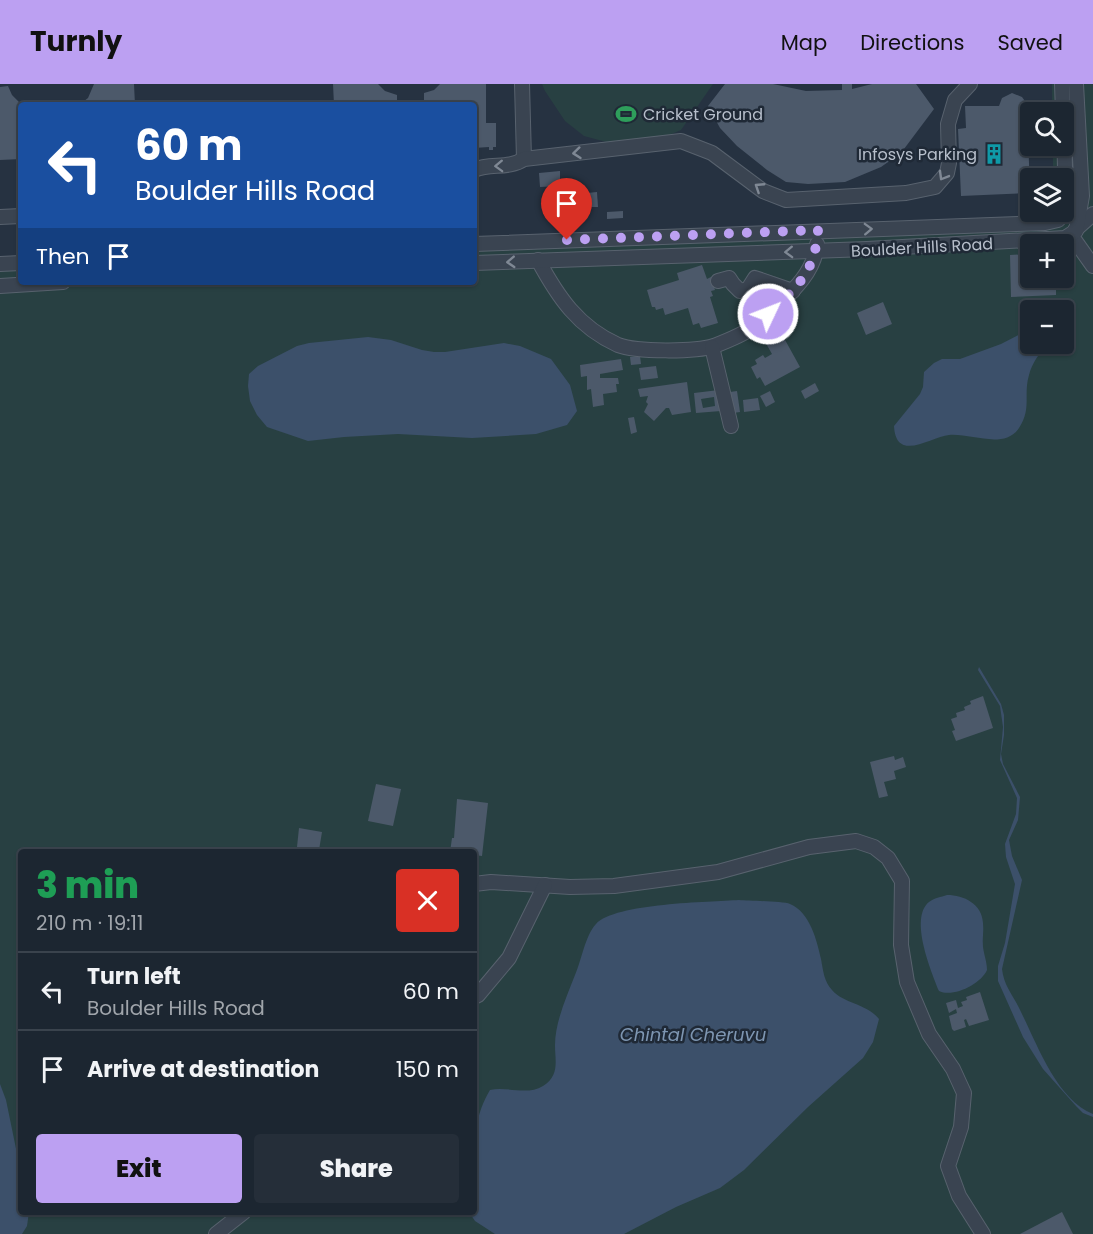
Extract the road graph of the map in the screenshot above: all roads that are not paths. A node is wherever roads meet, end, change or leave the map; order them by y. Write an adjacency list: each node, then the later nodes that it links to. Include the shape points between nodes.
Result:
1 (522, 84): 6 (lane)
2 (970, 84): 6 (lane, one-way to 6, via 955,100 948,124 947,173 935,187 906,193 786,200 764,191 712,153 681,141)
3 (1062, 84): 5 (lane)
4 (1076, 84): 9 (lane)
5 (1063, 102)
6 (524, 159): 7 (lane, one-way to 7, via 511,166)
7 (477, 168)
8 (1093, 179): 9 (lane)
9 (1082, 196): 10 (lane); 17 (lane)
10 (1074, 204)
11 (1093, 214): 17 (lane)
12 (18, 216): 13 (lane)
13 (0, 217)
14 (1045, 222): 16 (lane, Boulder Hills Road, one-way to 14)
15 (1068, 222): 17 (lane)
16 (818, 230): 18 (lane, Boulder Hills Road); 19 (lane)
17 (1074, 233): 19 (lane, Boulder Hills Road, via 1059,239); 24 (lane)
18 (477, 244)
19 (816, 252): 20 (lane, Boulder Hills Road, one-way to 20); 28 (lane)
20 (538, 260): 22 (lane, Boulder Hills Road, one-way to 22); 29 (lane, via 578,320 619,345 650,351)
21 (18, 263): 23 (lane)
22 (477, 263)
23 (0, 264)
24 (1093, 266)
25 (718, 280): 28 (lane, via 729,278 740,291 748,290 755,278)
26 (18, 285): 27 (lane)
27 (0, 286)
28 (793, 291): 29 (lane, via 755,326)
29 (712, 347): 30 (lane)
30 (731, 426)
31 (477, 884): 32 (lane)
32 (545, 885): 33 (lane, via 509,958); 36 (lane, via 614,886 718,872 809,847 856,841 874,847 888,858 902,881 901,945 907,982 929,1034 953,1069 964,1094 961,1127 948,1166 959,1196)
33 (477, 996)
34 (240, 1215): 35 (lane)
35 (216, 1234)
36 (983, 1234)

